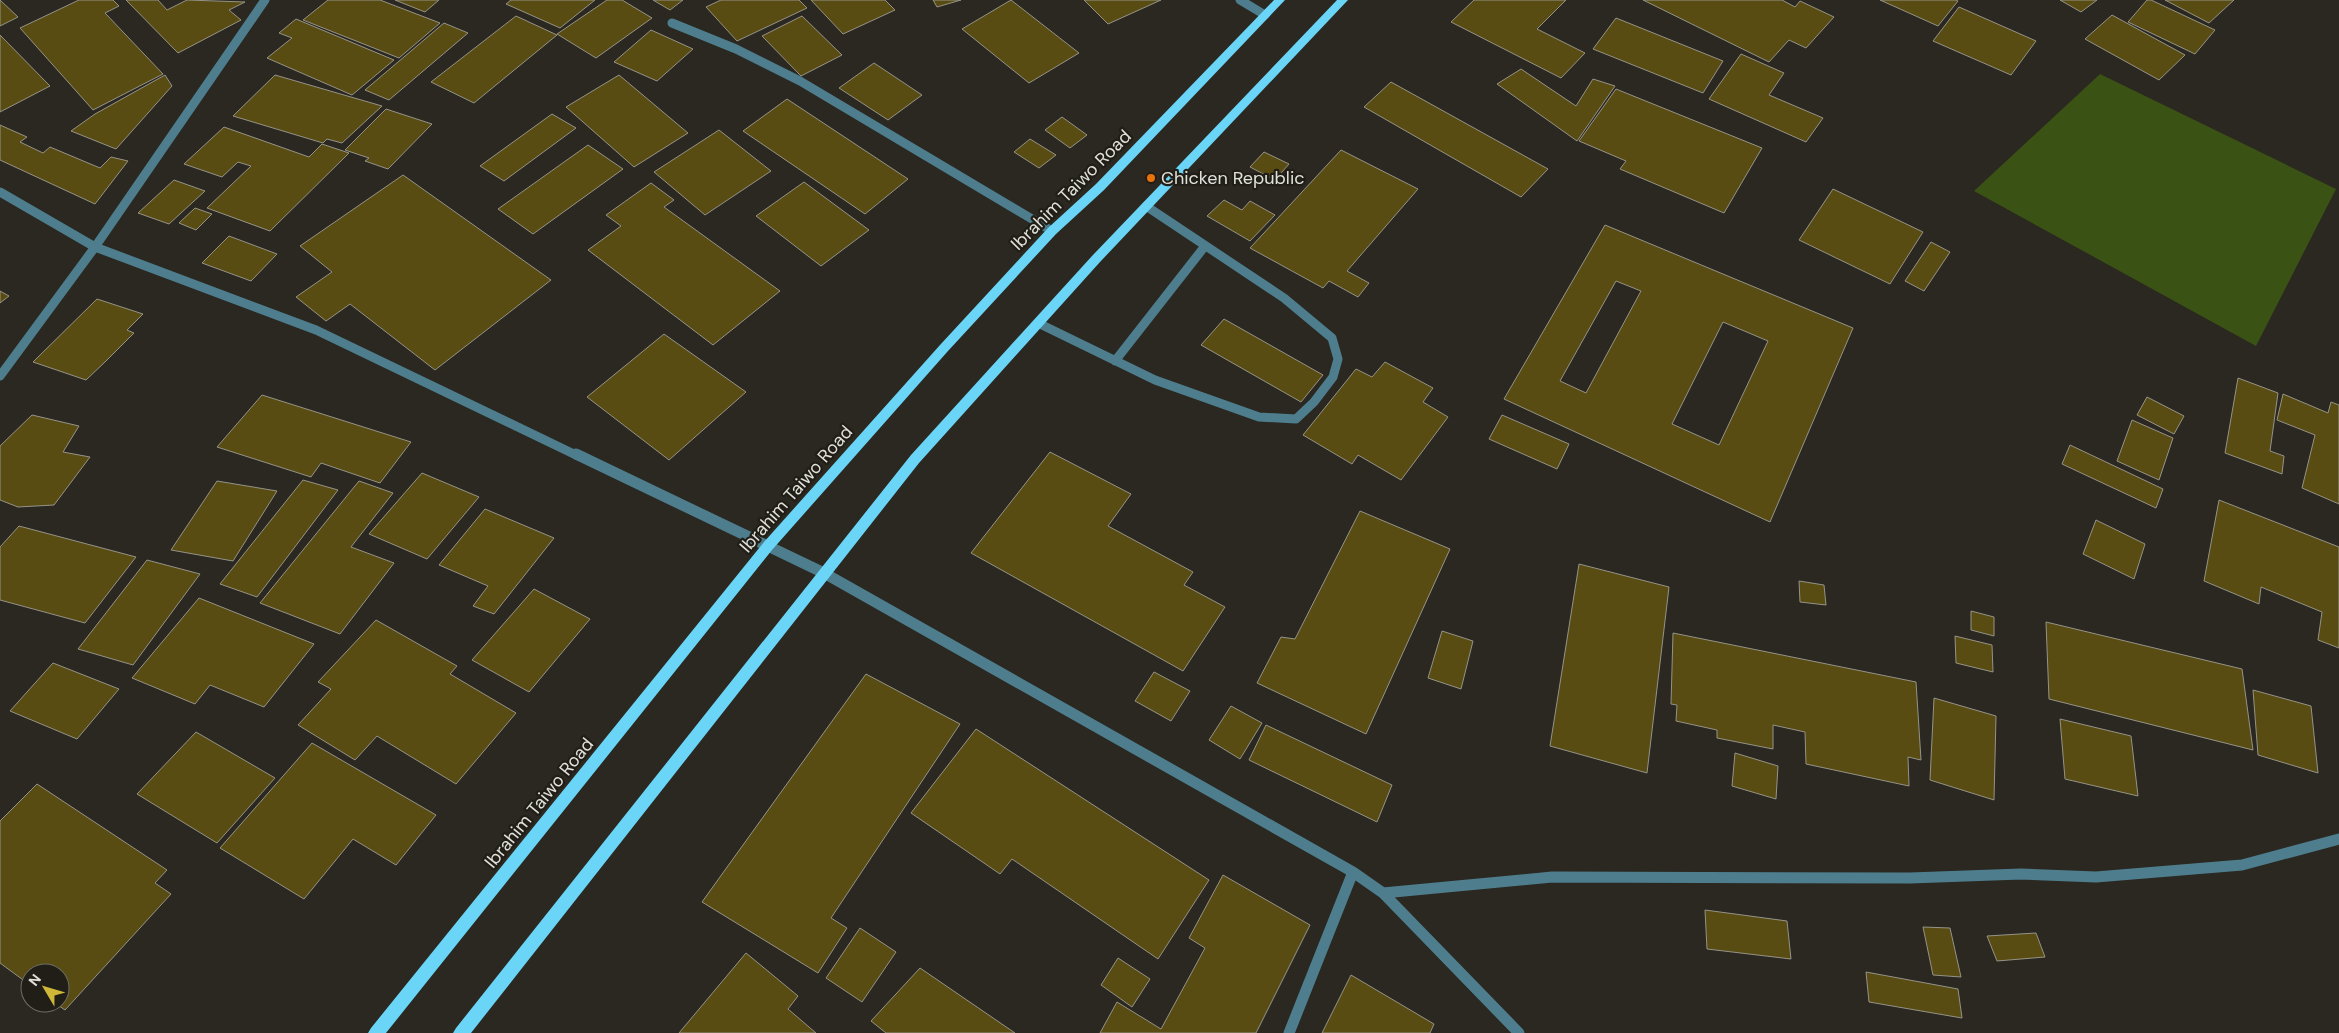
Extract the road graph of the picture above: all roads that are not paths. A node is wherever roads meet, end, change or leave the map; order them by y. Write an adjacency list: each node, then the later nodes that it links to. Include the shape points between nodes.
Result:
1 (265, 0): 11 (street)
2 (1240, 0): 5 (street)
3 (1280, 0): 5 (main road, Ibrahim Taiwo Road)
4 (1343, 0): 8 (main road)
5 (1265, 15): 9 (main road, Ibrahim Taiwo Road, via 1100,187)
6 (672, 23): 9 (street, via 736,48 782,72)
7 (0, 192): 11 (street)
8 (1146, 206): 10 (street); 12 (main road)
9 (1052, 231): 15 (main road, Ibrahim Taiwo Road)
10 (1205, 246): 13 (street); 13 (street, via 1284,298 1332,338 1338,359 1333,377 1314,402 1296,419 1259,417 1155,380)
11 (95, 247): 14 (street); 15 (street, via 316,330)
12 (1038, 323): 13 (street); 16 (main road, via 915,459)
13 (1115, 361)
14 (0, 376)
15 (768, 546): 16 (street); 20 (main road, Ibrahim Taiwo Road)
16 (824, 574): 18 (street); 21 (main road)
17 (2339, 839): 19 (street, via 2242,865 2096,877 2021,874 1910,878 1552,877)
18 (1353, 872): 19 (street); 22 (street)
19 (1383, 893): 23 (street)
20 (376, 1033)
21 (461, 1033)
22 (1289, 1033)
23 (1518, 1033)

